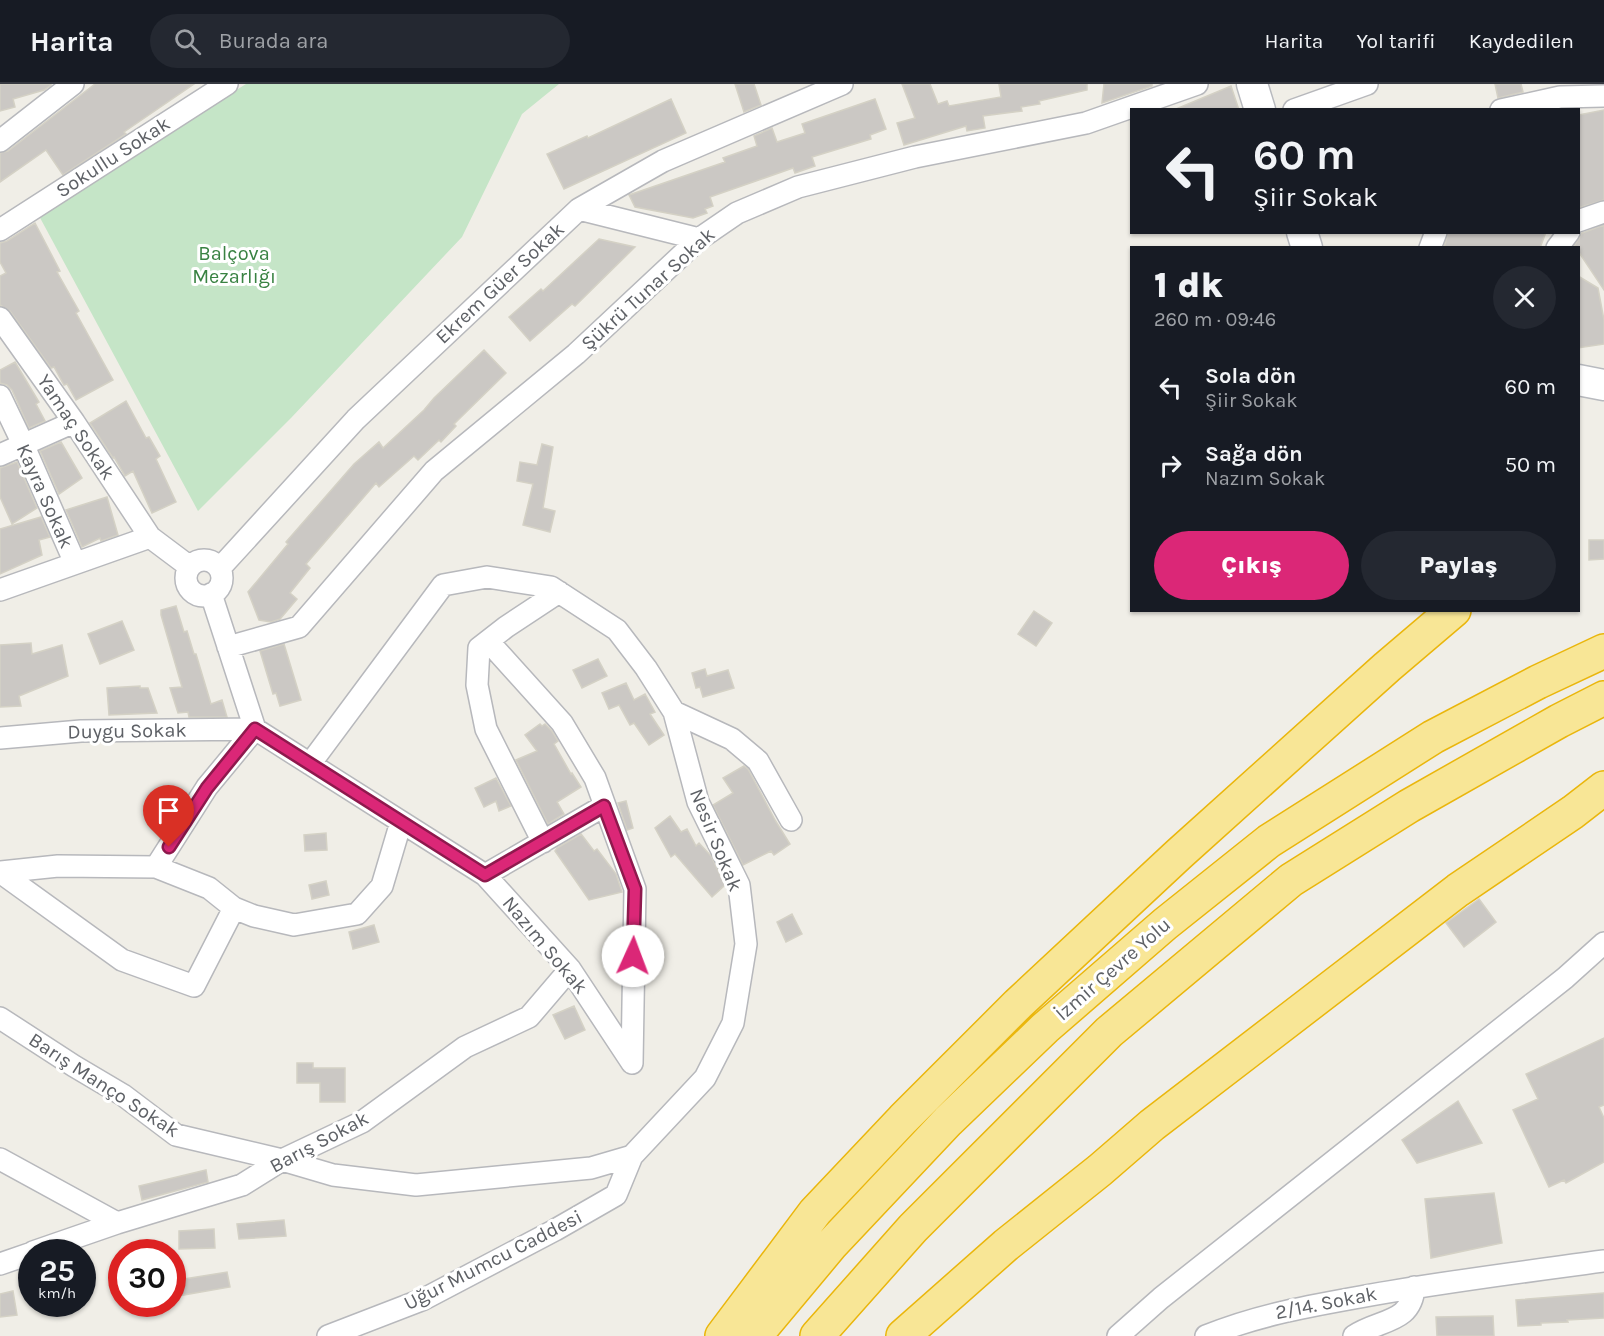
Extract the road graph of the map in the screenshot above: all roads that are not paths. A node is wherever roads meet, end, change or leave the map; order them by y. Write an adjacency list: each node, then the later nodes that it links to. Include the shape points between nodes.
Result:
1 (73, 84): 11 (street)
2 (842, 84): 12 (street, Ekrem Güer Sokak, via 663,161)
3 (1197, 84): 16 (street, Şükrü Tunar Sokak, via 1086,123 915,157 798,187 737,213)
4 (1252, 84): 8 (main road)
5 (1367, 84): 9 (street)
6 (222, 85): 15 (street, Sokullu Sokak)
7 (1604, 96): 10 (street, via 1560,97)
8 (1259, 108)
9 (1300, 108)
10 (1510, 108)
11 (0, 141)
12 (579, 208): 16 (street); 28 (street, Ekrem Güer Sokak, via 356,419)
13 (1604, 212): 14 (street)
14 (1580, 220)
15 (0, 230)
16 (699, 239): 34 (street, Şükrü Tunar Sokak, via 576,354 434,471 299,627)
17 (0, 318): 18 (street, Yamaç Sokak)
18 (7, 339): 22 (street, Yamaç Sokak)
19 (1580, 380): 20 (main road)
20 (1604, 385)
21 (0, 396): 23 (street, Kayra Sokak)
22 (74, 422): 23 (street); 25 (street, Yamaç Sokak)
23 (23, 444): 24 (street); 26 (street, Kayra Sokak)
24 (0, 455)
25 (150, 537): 26 (street); 27 (street, Yamaç Sokak)
26 (75, 563): 29 (street)
27 (190, 567): 28 (street, via 204,560); 31 (street, via 186,577 190,588 199,595)
28 (220, 568): 31 (street, via 220,586)
29 (0, 590)
30 (559, 592): 33 (street); 37 (street, Nesir Sokak, via 617,630); 40 (street, Nesir Sokak, via 551,587 487,577 442,585)
31 (211, 594): 34 (street)
32 (1452, 612): 63 (highway, via 1179,854 1018,1004 815,1212)
33 (488, 641): 42 (street, via 562,723 595,778); 45 (street, via 479,648 477,685 486,729)
34 (228, 647): 38 (street)
35 (1604, 651): 64 (highway, İzmir Çevre Yolu, via 1433,737 1269,841 1165,924 1045,1028 948,1121 831,1245)
36 (1604, 698): 65 (highway, via 1409,806 1291,880 1109,1032 913,1228)
37 (674, 712): 43 (street, via 732,739 758,761); 53 (street, Nesir Sokak, via 698,802 739,885 746,944 733,1023 705,1078)
38 (255, 729): 39 (street, Duygu Sokak, via 81,731); 40 (street, Nazım Sokak); 46 (street, via 207,788)
39 (0, 738)
40 (310, 764): 44 (street, Nazım Sokak)
41 (1604, 788): 66 (highway, via 1458,890 1152,1125)
42 (604, 806): 45 (street); 51 (street, Nazım Sokak, via 635,889 632,1063)
43 (791, 820)
44 (401, 822): 48 (street, Nazım Sokak); 49 (street, via 382,886 357,914 294,925)
45 (543, 842): 48 (street)
46 (156, 867): 47 (street, via 57,866); 49 (street, via 209,888)
47 (0, 872): 49 (street, via 122,960 194,986)
48 (485, 875): 51 (street, Nazım Sokak)
49 (234, 908)
50 (1604, 943): 67 (street)
51 (570, 969): 55 (street, Barış Sokak, via 529,1017 465,1047 362,1122)
52 (0, 1018): 55 (street, Barış Manço Sokak, via 123,1095 176,1135)
53 (632, 1155): 55 (street, Barış Manço Sokak, via 591,1168 416,1185 333,1175); 62 (street, Uğur Mumcu Caddesi, via 616,1195 424,1299)
54 (0, 1159): 56 (street)
55 (282, 1160): 56 (street, Barış Sokak, via 242,1185)
56 (117, 1223): 57 (street, Barış Sokak)
57 (72, 1239)
58 (18, 1258): 60 (street, Barış Sokak)
59 (1604, 1261): 61 (street, 2/14. Sokak)
60 (0, 1264)
61 (1414, 1287): 68 (street, 2/14. Sokak, via 1275,1312); 69 (street, 2/14. Sokak, via 1412,1305 1404,1313)
62 (328, 1336)
63 (722, 1336)
64 (755, 1336)
65 (817, 1336)
66 (903, 1336)
67 (1118, 1336)
68 (1206, 1336)
69 (1354, 1336)

